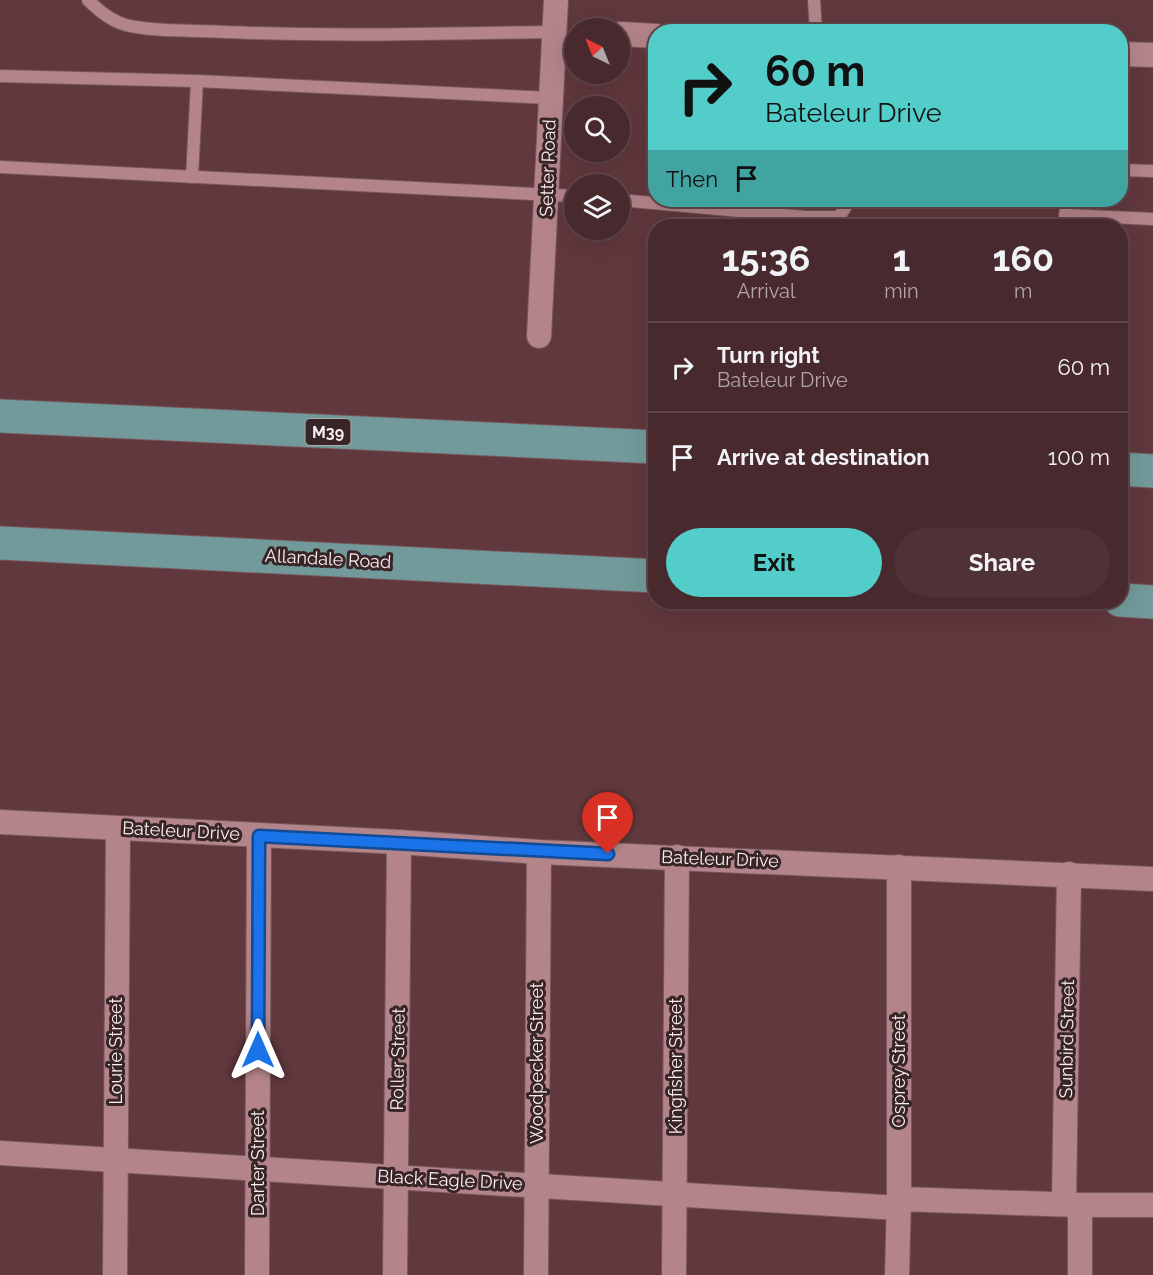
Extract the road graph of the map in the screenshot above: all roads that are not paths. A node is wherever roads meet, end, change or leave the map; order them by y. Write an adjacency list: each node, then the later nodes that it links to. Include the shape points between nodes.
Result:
1 (88, 0): 6 (lane, via 111,20 151,28 345,35)
2 (556, 0): 5 (street, Setter Road)
3 (814, 0): 4 (lane)
4 (816, 24)
5 (564, 29)
6 (564, 33)
7 (630, 35): 8 (street)
8 (648, 36)
9 (564, 37): 14 (street, Setter Road)
10 (1128, 54): 11 (street)
11 (1153, 55)
12 (0, 76): 13 (lane)
13 (197, 81): 14 (lane); 18 (lane)
14 (550, 99): 19 (street, Setter Road)
15 (0, 167): 18 (lane)
16 (1128, 170): 17 (lane)
17 (1153, 171)
18 (192, 177): 19 (lane)
19 (548, 194): 20 (lane); 29 (street, Setter Road)
20 (564, 195)
21 (630, 201): 22 (lane)
22 (648, 203)
23 (679, 207): 25 (lane)
24 (845, 207): 26 (lane, via 839,217)
25 (781, 219)
26 (826, 219)
27 (1153, 219): 28 (lane)
28 (1128, 220)
29 (539, 336)
30 (0, 416): 31 (main road, M39)
31 (648, 447)
32 (1128, 469): 33 (main road)
33 (1153, 471)
34 (0, 543): 35 (main road, Allandale Road)
35 (648, 576)
36 (1128, 600): 37 (main road)
37 (1153, 602)
38 (0, 822): 39 (street, Bateleur Drive)
39 (118, 828): 40 (street, Bateleur Drive); 48 (street, Lourie Street)
40 (259, 836): 41 (street, Bateleur Drive); 49 (street, Darter Street)
41 (399, 842): 42 (street, Bateleur Drive); 50 (street, Roller Street)
42 (539, 852): 43 (street, Bateleur Drive); 51 (street, Woodpecker Street)
43 (677, 857): 44 (street, Bateleur Drive); 52 (street, Kingfisher Street)
44 (899, 867): 45 (street, Bateleur Drive); 53 (street, Osprey Street)
45 (1069, 874): 46 (street, Bateleur Drive); 54 (street, Sunbird Street)
46 (1153, 879)
47 (0, 1152): 48 (street, Black Eagle Drive)
48 (115, 1160): 49 (street, Black Eagle Drive); 56 (street, Lourie Street)
49 (258, 1169): 50 (street, Black Eagle Drive); 57 (street, Darter Street)
50 (396, 1177): 51 (street, Black Eagle Drive); 58 (street, Roller Street)
51 (537, 1184): 52 (street, Black Eagle Drive); 59 (street, Woodpecker Street)
52 (675, 1193): 53 (street, Black Eagle Drive); 60 (street, Kingfisher Street)
53 (899, 1203): 54 (street, Black Eagle Drive); 61 (street, Osprey Street)
54 (1072, 1204): 55 (street, Black Eagle Drive); 62 (street, Sunbird Street)
55 (1153, 1205)
56 (115, 1275)
57 (257, 1275)
58 (395, 1275)
59 (536, 1275)
60 (674, 1275)
61 (897, 1275)
62 (1080, 1275)

